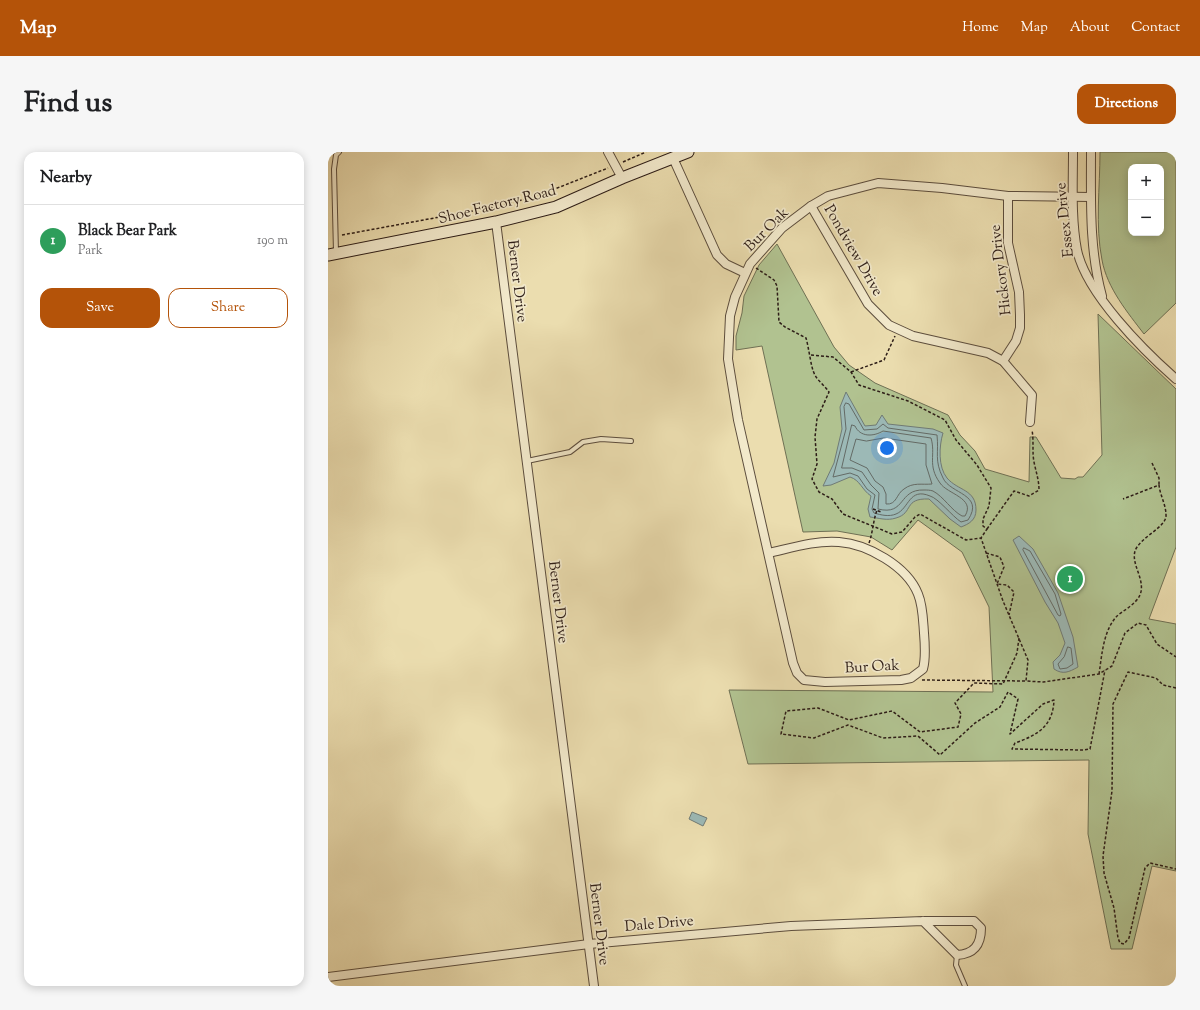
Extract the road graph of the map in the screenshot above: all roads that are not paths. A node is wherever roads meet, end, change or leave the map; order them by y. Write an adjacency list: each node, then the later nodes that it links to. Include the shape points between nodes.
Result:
1 (339, 152): 13 (lane, via 334,169 336,236)
2 (608, 152): 7 (street)
3 (688, 152): 6 (street, Shoe Factory Road)
4 (1073, 152): 9 (street, Essex Drive)
5 (1091, 152): 10 (street, Essex Drive)
6 (673, 158): 7 (street, Shoe Factory Road); 14 (street, via 717,255 726,264)
7 (622, 178): 12 (street, Shoe Factory Road, via 556,207)
8 (1008, 196): 9 (street, Bur Oak); 11 (street, Bur Oak, via 878,183 828,196); 16 (street, Hickory Drive, via 1008,243 1019,292 1020,328 1016,341)
9 (1073, 196): 10 (street, Bur Oak); 15 (street, Essex Drive, via 1077,250 1086,275)
10 (1091, 197): 15 (street, Essex Drive, via 1092,246)
11 (811, 206): 14 (street, Bur Oak, via 782,228 750,264); 16 (street, Pondview Drive, via 868,304 889,325 913,336 988,353)
12 (496, 222): 13 (street, Shoe Factory Road); 20 (street, Berner Drive)
13 (332, 254)
14 (745, 274): 21 (street, Bur Oak, via 730,316 728,359 738,420)
15 (1104, 302): 17 (street, Essex Drive, via 1152,358)
16 (1003, 361): 18 (street, Pondview Drive, via 1032,394)
17 (1176, 379)
18 (1030, 422)
19 (630, 441): 20 (lane, via 602,439 583,442 570,452)
20 (527, 461): 23 (street, Berner Drive)
21 (769, 553): 21 (street, Bur Oak, via 822,542 838,542 867,548 899,570 918,593 923,619 923,669 902,680 804,680 797,673 793,663)
22 (923, 920): 23 (street, Dale Drive, via 791,926); 24 (street); 24 (street, Dale Drive, via 974,920 981,928 981,939 976,947 966,954)
23 (589, 944): 25 (street, Dale Drive); 26 (street, Berner Drive)
24 (956, 955): 27 (lane, via 956,965)
25 (328, 977)
26 (594, 986)
27 (965, 986)

